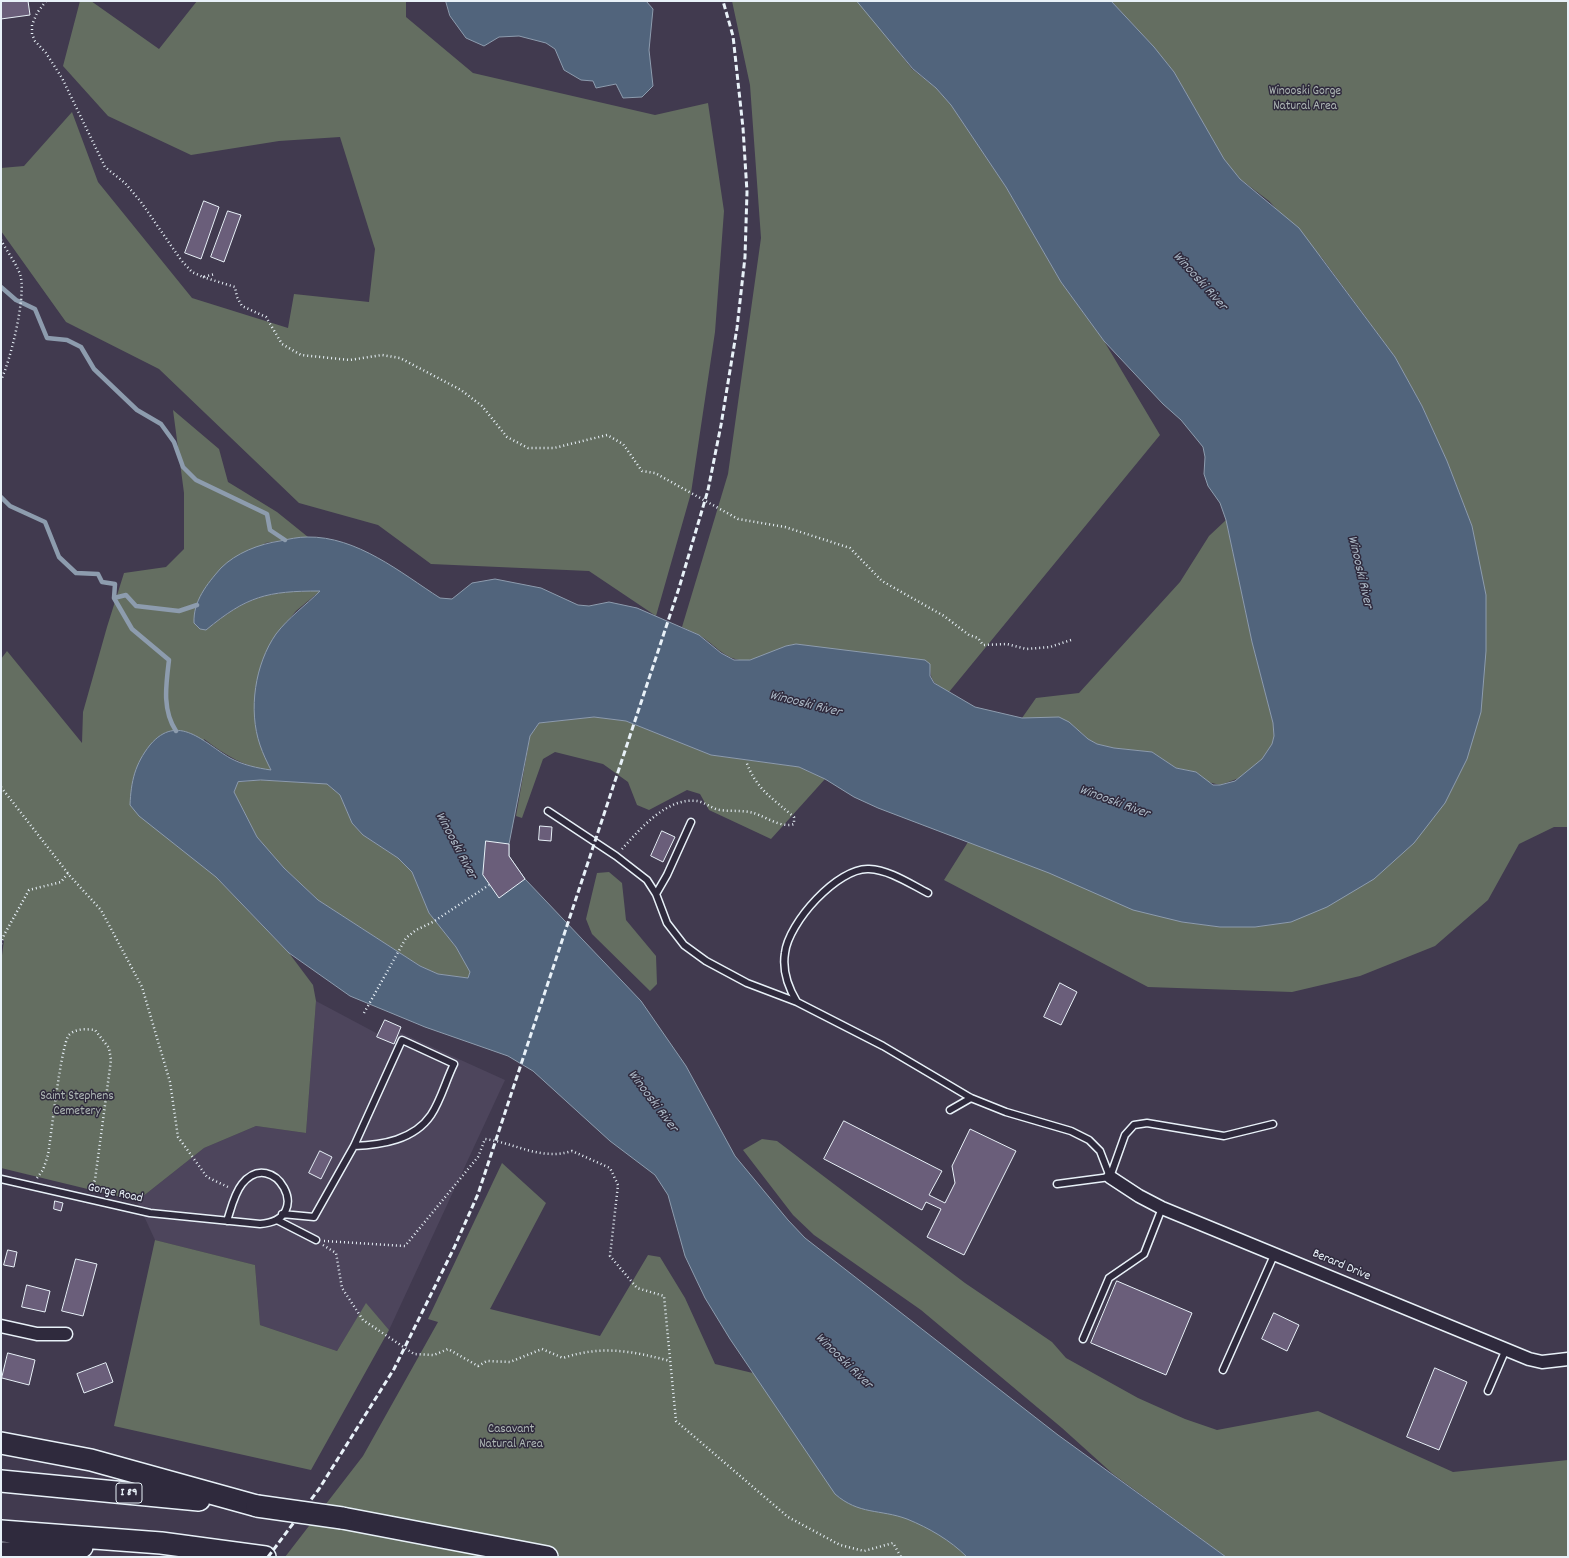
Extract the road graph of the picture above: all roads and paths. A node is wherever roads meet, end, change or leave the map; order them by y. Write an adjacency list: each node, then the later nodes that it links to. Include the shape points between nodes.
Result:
1 (46, 1): 4 (path, via 37,13 32,25 32,34 62,78 105,167 125,183 141,202 181,260 192,272)
2 (1, 240): 5 (path, via 21,278 20,308)
3 (215, 274): 4 (path)
4 (203, 277): 6 (path, via 235,288 242,306 266,316 282,344 302,354 350,360 382,355 400,358 461,390 482,406 507,437 528,448 554,448 607,435 623,444 642,471 655,474 738,519 784,527 850,548 882,581 944,616 978,638 983,645 1007,644 1026,649 1050,647)
5 (1, 380)
6 (1071, 640)
7 (746, 761): 11 (path, via 759,787 794,817 794,824 781,824 753,812 716,809 698,801 686,801 665,809 637,832)
8 (1, 788): 12 (path)
9 (548, 811): 11 (lane)
10 (691, 822): 15 (lane)
11 (616, 856): 15 (lane, via 647,880)
12 (68, 873): 16 (path, via 61,882 29,890); 27 (path, via 101,910 142,987 170,1082 178,1137 207,1177)
13 (489, 885): 18 (path, via 406,938)
14 (928, 893): 17 (lane, via 886,872 869,869 855,870 824,891 795,927 784,951 784,972 789,989)
15 (656, 894): 17 (lane, via 667,923 684,945 706,961 747,983)
16 (1, 944)
17 (797, 1002): 19 (lane, via 883,1046)
18 (364, 1013)
19 (971, 1098): 20 (lane); 23 (lane, via 1089,1140 1100,1151)
20 (950, 1110)
21 (1273, 1124): 23 (lane, via 1224,1136 1147,1123 1134,1125 1125,1135)
22 (354, 1146): 22 (lane, via 402,1040 454,1064 431,1115 416,1132 392,1142); 30 (lane, via 314,1217)
23 (1110, 1177): 26 (lane); 29 (street, Berard Drive)
24 (1, 1179): 25 (lane, Gorge Road)
25 (24, 1184): 28 (lane, Gorge Road); 28 (path, via 36,1179 43,1170 48,1155 63,1053 68,1036 75,1031 95,1030 109,1048 110,1074 95,1180 90,1191)
26 (1057, 1184)
27 (238, 1192): 30 (lane, via 248,1178 256,1174 271,1175 284,1184 287,1192 286,1207); 32 (lane)
28 (79, 1197): 32 (lane, Gorge Road, via 150,1213)
29 (1162, 1208): 34 (street, Berard Drive); 37 (lane, via 1144,1254 1110,1278)
30 (282, 1214): 31 (lane)
31 (277, 1220): 32 (lane, Gorge Road, via 260,1224); 33 (lane)
32 (226, 1221)
33 (316, 1240): 40 (path, via 336,1253 342,1288 363,1320 414,1354 434,1355 448,1348 478,1366 487,1362 510,1362 542,1349 563,1358 581,1352 626,1350); 40 (path, via 405,1246 478,1157 485,1140 541,1154 572,1151 610,1168 618,1185 610,1256 638,1288 664,1296)
34 (1275, 1253): 38 (street, Berard Drive); 41 (lane)
35 (1, 1326): 36 (street, via 37,1334)
36 (66, 1334)
37 (1083, 1339)
38 (1506, 1349): 39 (street, Berard Drive, via 1542,1362); 42 (lane)
39 (1568, 1359)
40 (670, 1361): 51 (path, via 676,1422 788,1517 840,1545 864,1551 892,1543)
41 (1223, 1370)
42 (1488, 1391)
43 (1, 1443): 45 (highway, via 91,1460)
44 (1, 1481): 45 (highway, I 89)
45 (257, 1506): 50 (highway, I 89, bridge, via 342,1518)
46 (1, 1531): 47 (highway)
47 (161, 1543): 48 (highway, via 26,1550); 49 (highway)
48 (1, 1554)
49 (266, 1557)
50 (547, 1557)
51 (901, 1557)

